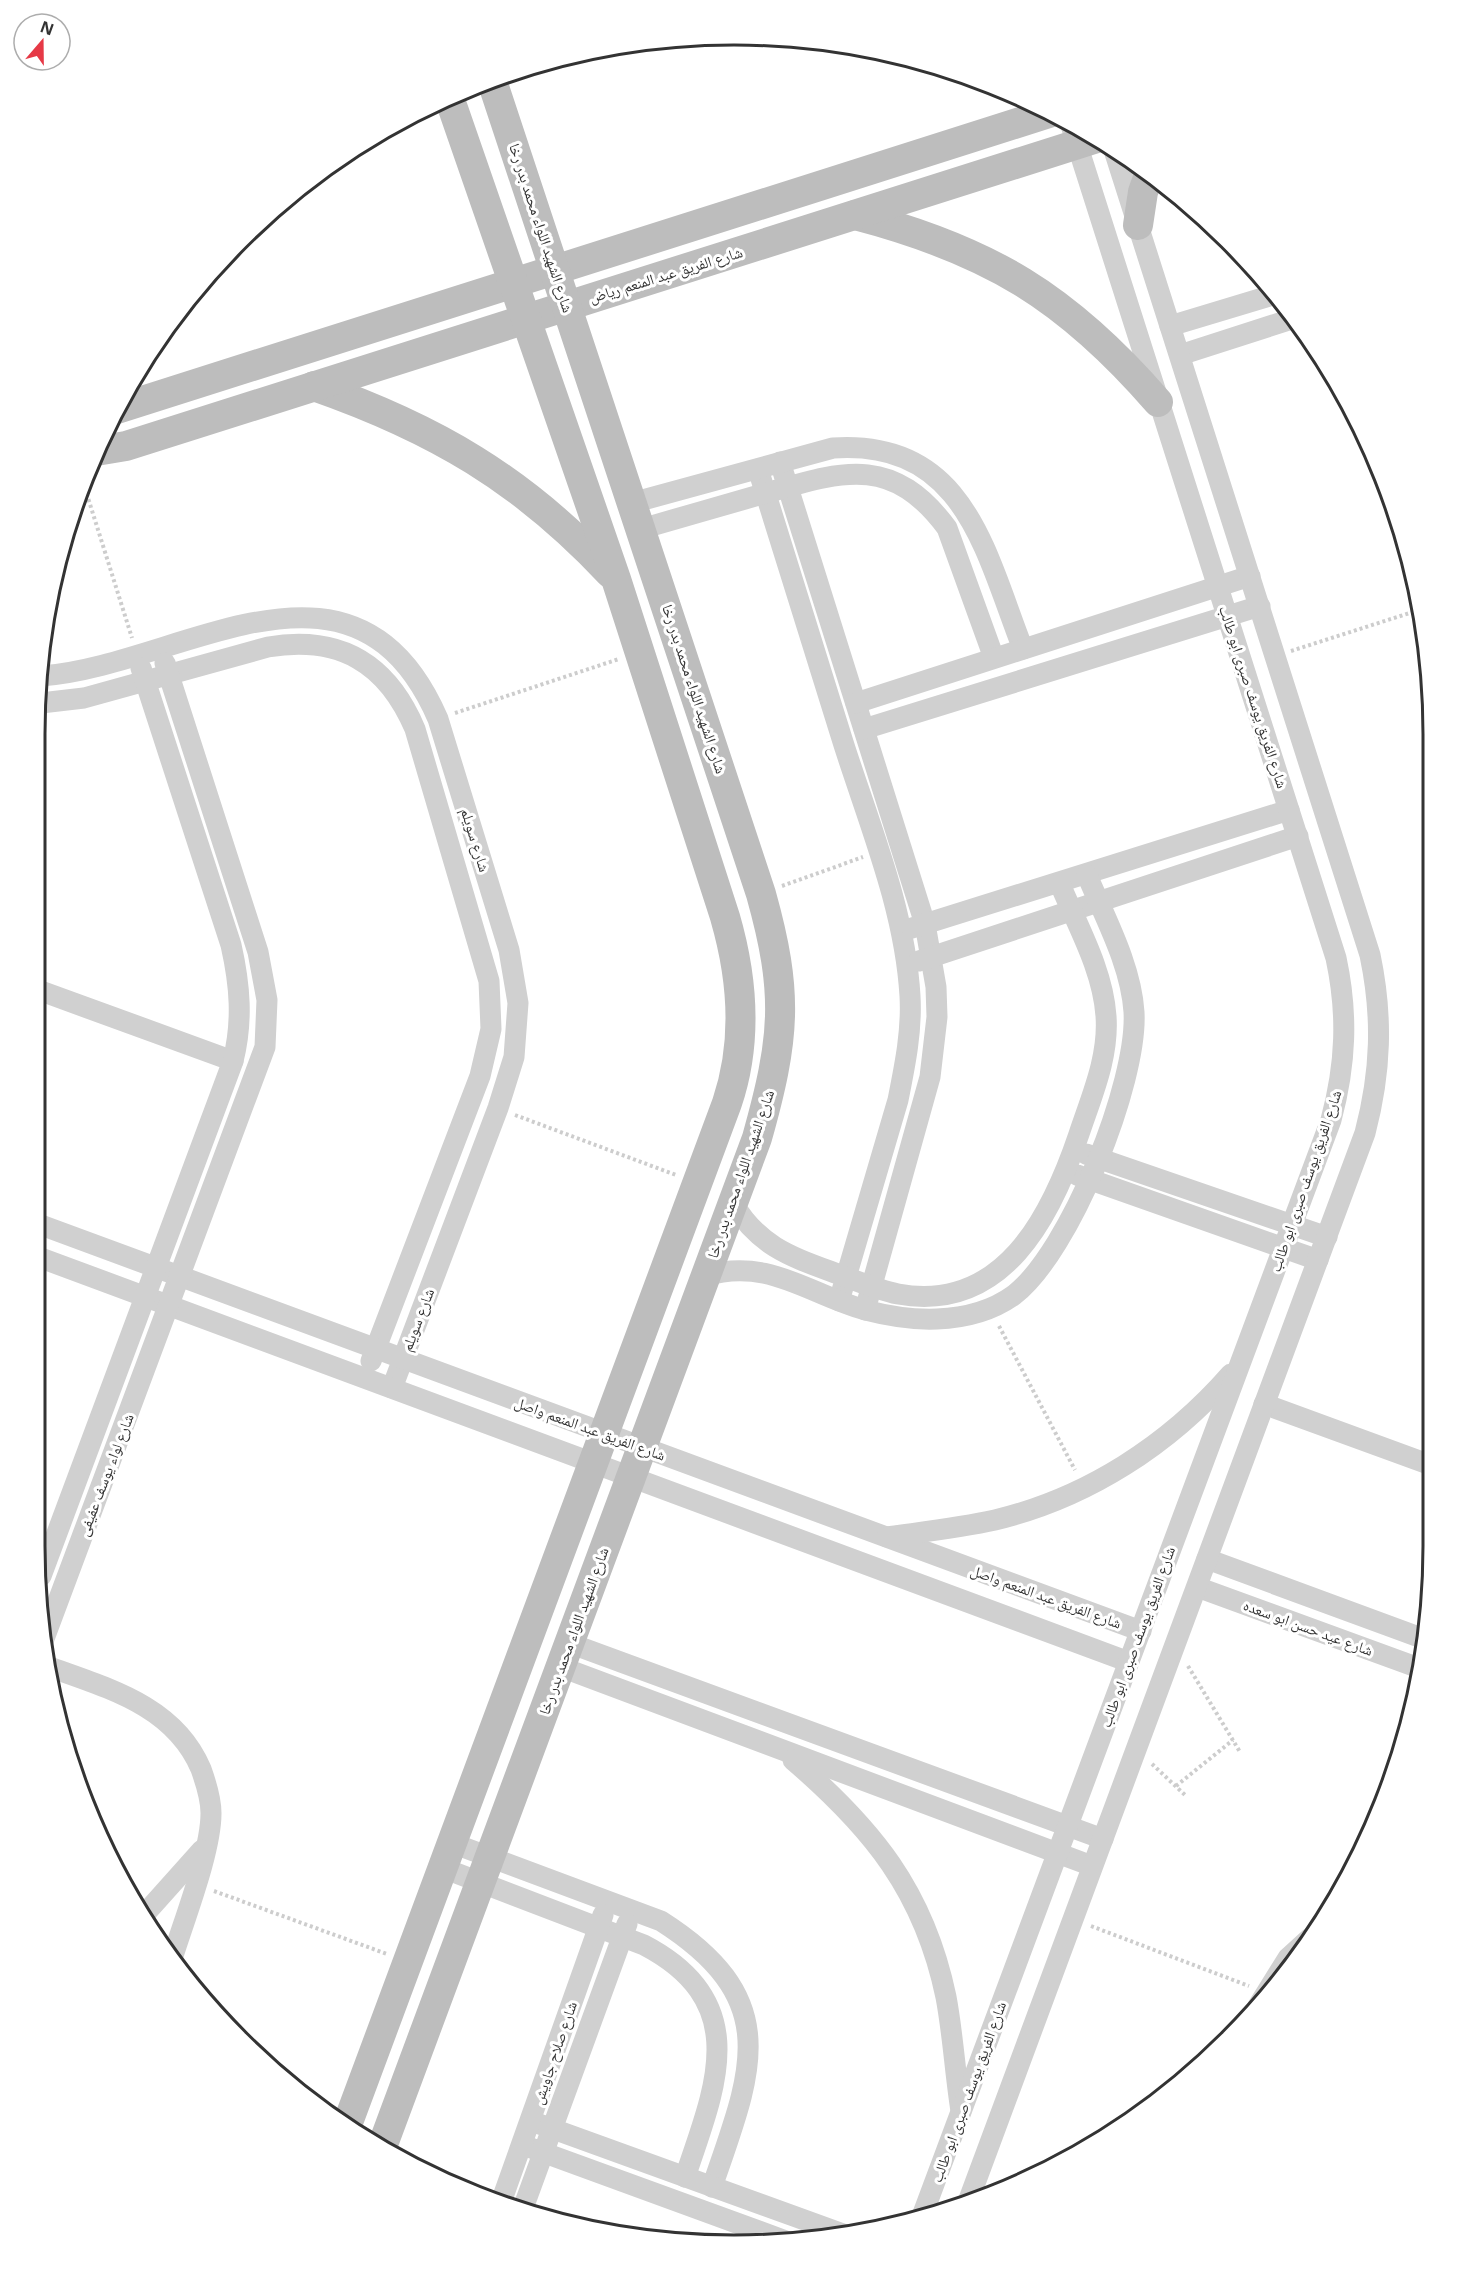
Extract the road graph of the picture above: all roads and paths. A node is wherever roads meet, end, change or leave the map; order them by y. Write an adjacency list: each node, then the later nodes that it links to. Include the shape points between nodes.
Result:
1 (494, 88): 10 (street, شارع الشهيد اللواء محمد بدر رخا)
2 (452, 105): 11 (street)
3 (1038, 116): 10 (street)
4 (1077, 136): 8 (street, شارع الفريق عبد المنعم رياض)
5 (1082, 140): 19 (street, شارع الفريق يوسف صبرى ابو طالب)
6 (1118, 161): 9 (street)
7 (1146, 182): 9 (street)
8 (855, 215): 13 (street, شارع الفريق عبد المنعم رياض); 19 (street, via 914,230 970,252 1023,281 1073,316 1111,350)
9 (1138, 225): 16 (street)
10 (555, 270): 11 (street); 13 (street, شارع الشهيد اللواء محمد بدر رخا)
11 (514, 283): 14 (street); 20 (street)
12 (1266, 297): 16 (street)
13 (567, 306): 14 (street, شارع الفريق عبد المنعم رياض); 27 (street, شارع الشهيد اللواء محمد بدر رخا)
14 (527, 319): 18 (street, شارع الفريق عبد المنعم رياض); 29 (street)
15 (1285, 321): 17 (street)
16 (1170, 326): 17 (street)
17 (1179, 355): 28 (street)
18 (314, 386): 21 (street, شارع الفريق عبد المنعم رياض); 29 (street, via 411,424 501,476 542,507)
19 (1158, 402): 30 (street, شارع الفريق يوسف صبرى ابو طالب)
20 (128, 405)
21 (107, 449)
22 (780, 462): 23 (street); 24 (street); 35 (street, via 833,448 859,446 890,453 926,470 961,502 974,523)
23 (758, 469): 25 (street); 27 (street)
24 (788, 487): 25 (street); 39 (street, via 852,473 875,476 916,494 947,528); 44 (street)
25 (765, 494): 27 (street); 49 (street)
26 (88, 497): 37 (path)
27 (637, 516): 52 (street, شارع الشهيد اللواء محمد بدر رخا)
28 (1250, 576): 30 (street); 31 (street)
29 (616, 579): 36 (street)
30 (1218, 587): 33 (street, شارع الفريق يوسف صبرى ابو طالب); 35 (street)
31 (1260, 606): 33 (street); 38 (street)
32 (1412, 612): 38 (path)
33 (1227, 615): 46 (street); 47 (street, شارع الفريق يوسف صبرى ابو طالب)
34 (160, 648): 37 (street, شارع سويلم); 40 (street, شارع لواء يوسف عفيفى); 45 (street, شارع سويلم, via 268,619 326,618 354,627 399,657 415,676)
35 (1023, 649): 39 (street)
36 (639, 652): 45 (path); 70 (street, via 725,917 741,987 738,1059 727,1103)
37 (137, 655): 41 (street, شارع سويلم, via 82,671); 42 (street, شارع لواء يوسف عفيفى)
38 (1275, 656): 74 (street, via 1370,955 1380,1025 1375,1096)
39 (994, 658): 44 (street)
40 (168, 674): 42 (street, شارع سويلم); 80 (street, شارع لواء يوسف عفيفى, via 258,952 267,1012 265,1047 258,1071); 88 (street, شارع سويلم, via 268,647 317,644 364,661 386,679 404,702 415,729 487,973 491,1029 480,1076)
41 (48, 675)
42 (146, 681): 43 (street, شارع سويلم, via 84,698); 62 (street, شارع لواء يوسف عفيفى, via 231,945 241,1014)
43 (46, 702)
44 (856, 703): 46 (street)
45 (438, 719): 65 (street, شارع سويلم, via 515,976 518,1030)
46 (864, 729): 55 (street)
47 (1289, 810): 48 (street, شارع الفريق يوسف صبرى ابو طالب); 50 (street)
48 (1298, 836): 53 (street); 72 (street, شارع الفريق يوسف صبرى ابو طالب, via 1336,958 1346,1023 1340,1088)
49 (878, 852): 52 (path); 56 (street)
50 (1087, 875): 51 (street); 53 (street)
51 (1059, 884): 54 (street); 55 (street)
52 (761, 894): 71 (street, شارع الشهيد اللواء محمد بدر رخا, via 780,976 779,1048 757,1138)
53 (1099, 903): 54 (street); 59 (street)
54 (1071, 912): 57 (street); 60 (street)
55 (925, 924): 56 (street); 57 (street)
56 (902, 932): 58 (street)
57 (932, 957): 58 (street); 82 (street, via 937,1017 930,1077)
58 (907, 964): 81 (street, via 910,1021 905,1066)
59 (1129, 985): 60 (street); 64 (street, via 1134,1012)
60 (1102, 990): 63 (street, via 1106,1040)
61 (45, 993): 62 (street)
62 (233, 1061): 78 (street, شارع لواء يوسف عفيفى)
63 (1102, 1065): 64 (street); 66 (street)
64 (1126, 1072): 67 (street)
65 (498, 1108): 70 (path); 89 (street, شارع سويلم)
66 (1074, 1150): 67 (street); 68 (street)
67 (1097, 1158): 69 (street); 72 (street)
68 (1066, 1170): 69 (street); 82 (street, via 1032,1234 999,1272 978,1285 926,1296 898,1294)
69 (1089, 1179): 75 (street); 86 (street, via 1052,1253 1014,1295)
70 (697, 1183): 94 (street)
71 (733, 1203): 79 (street, شارع الشهيد اللواء محمد بدر رخا); 81 (street, via 750,1228 774,1248)
72 (1292, 1225): 74 (street); 75 (street, شارع الفريق يوسف صبرى ابو طالب)
73 (45, 1227): 78 (street, شارع الفريق عبد المنعم واصل)
74 (1327, 1237): 77 (street)
75 (1283, 1248): 77 (street); 90 (street, شارع الفريق يوسف صبرى ابو طالب)
76 (45, 1260): 83 (street, شارع الفريق عبد المنعم واصل)
77 (1318, 1260): 93 (street)
78 (156, 1268): 80 (street, شارع الفريق عبد المنعم واصل); 83 (street, شارع لواء يوسف عفيفى)
79 (705, 1276): 84 (street, via 730,1270 757,1270); 95 (street, شارع الشهيد اللواء محمد بدر رخا)
80 (180, 1277): 85 (street, شارع لواء يوسف عفيفى); 88 (street, شارع الفريق عبد المنعم واصل)
81 (846, 1277): 82 (street); 84 (street)
82 (872, 1286): 87 (street)
83 (146, 1297): 85 (street, شارع الفريق عبد المنعم واصل); 100 (street, شارع لواء يوسف عفيفى)
84 (839, 1301): 87 (street)
85 (170, 1306): 91 (street, شارع الفريق عبد المنعم واصل); 105 (street, شارع لواء يوسف عفيفى)
86 (990, 1309): 87 (street, via 964,1317 936,1319); 99 (path)
87 (865, 1310)
88 (375, 1349): 89 (street, شارع الفريق عبد المنعم واصل); 91 (street, شارع سويلم)
89 (403, 1359): 92 (street, شارع سويلم); 94 (street, شارع الفريق عبد المنعم واصل)
90 (1241, 1362): 99 (street, via 1175,1430 1137,1458); 106 (street, شارع الفريق يوسف صبرى ابو طالب)
91 (364, 1378): 92 (street, شارع الفريق عبد المنعم واصل)
92 (392, 1388): 97 (street, شارع الفريق عبد المنعم واصل)
93 (1264, 1404): 96 (street); 103 (street)
94 (604, 1434): 95 (street, شارع الفريق عبد المنعم واصل); 97 (street)
95 (642, 1448): 98 (street, شارع الشهيد اللواء محمد بدر رخا); 101 (street, شارع الفريق عبد المنعم واصل)
96 (1423, 1462)
97 (593, 1463): 98 (street, شارع الفريق عبد المنعم واصل); 123 (street)
98 (631, 1477): 109 (street, شارع الشهيد اللواء محمد بدر رخا); 110 (street, شارع الفريق عبد المنعم واصل)
99 (1084, 1487): 101 (street, via 995,1520)
100 (48, 1533): 102 (street, شارع لواء يوسف عفيفى)
101 (884, 1538): 106 (street, شارع الفريق عبد المنعم واصل)
102 (45, 1549)
103 (1207, 1559): 104 (street); 107 (street, شارع عيد حسن ابو سعده)
104 (1197, 1587): 108 (street); 111 (street, شارع عيد حسن ابو سعده)
105 (50, 1624)
106 (1141, 1631): 110 (street, شارع الفريق يوسف صبرى ابو طالب)
107 (1417, 1636)
108 (1175, 1645): 113 (path); 115 (street)
109 (565, 1655): 114 (street); 119 (street); 125 (street, شارع الشهيد اللواء محمد بدر رخا)
110 (1129, 1662): 119 (street, شارع الفريق يوسف صبرى ابو طالب)
111 (1412, 1666)
112 (56, 1670): 121 (street, via 129,1697 156,1712 178,1732 195,1756 207,1784 211,1813)
113 (1233, 1740): 116 (path); 117 (path)
114 (781, 1749): 122 (street); 136 (street, via 868,1831 896,1869 919,1913 946,1998)
115 (1136, 1749): 117 (path); 120 (street)
116 (1240, 1752)
117 (1176, 1786): 118 (path)
118 (1185, 1795)
119 (1068, 1826): 120 (street); 122 (street, شارع الفريق يوسف صبرى ابو طالب)
120 (1103, 1839): 124 (street)
121 (207, 1845): 126 (street); 129 (street)
122 (1058, 1853): 124 (street); 136 (street, شارع الفريق يوسف صبرى ابو طالب)
123 (447, 1855): 125 (street); 134 (street)
124 (1092, 1866): 130 (street)
125 (485, 1869): 127 (street); 131 (street); 140 (street, شارع الشهيد اللواء محمد بدر رخا)
126 (195, 1884): 133 (street); 134 (path)
127 (609, 1900): 128 (street); 131 (street, شارع صلاح جاويش)
128 (632, 1909): 132 (street, شارع صلاح جاويش); 144 (street, via 686,1936 707,1956 735,1994 747,2026 748,2076)
129 (149, 1910)
130 (1073, 1920): 135 (path); 145 (street)
131 (599, 1927): 132 (street); 138 (street, شارع صلاح جاويش)
132 (622, 1936): 139 (street, شارع صلاح جاويش); 143 (street, via 669,1958 701,1994 712,2017 718,2067)
133 (175, 1949)
134 (407, 1962): 137 (street)
135 (1260, 1990)
136 (961, 2113): 148 (street, شارع الفريق يوسف صبرى ابو طالب)
137 (350, 2118)
138 (531, 2121): 139 (street); 141 (street, شارع صلاح جاويش)
139 (553, 2129): 142 (street, شارع صلاح جاويش); 143 (street)
140 (385, 2140)
141 (522, 2144): 142 (street); 146 (street, شارع صلاح جاويش)
142 (544, 2152): 147 (street, شارع صلاح جاويش); 150 (street)
143 (685, 2177): 144 (street)
144 (712, 2187): 149 (street)
145 (972, 2192)
146 (504, 2195)
147 (525, 2202)
148 (925, 2208)
149 (828, 2228)
150 (768, 2234)

